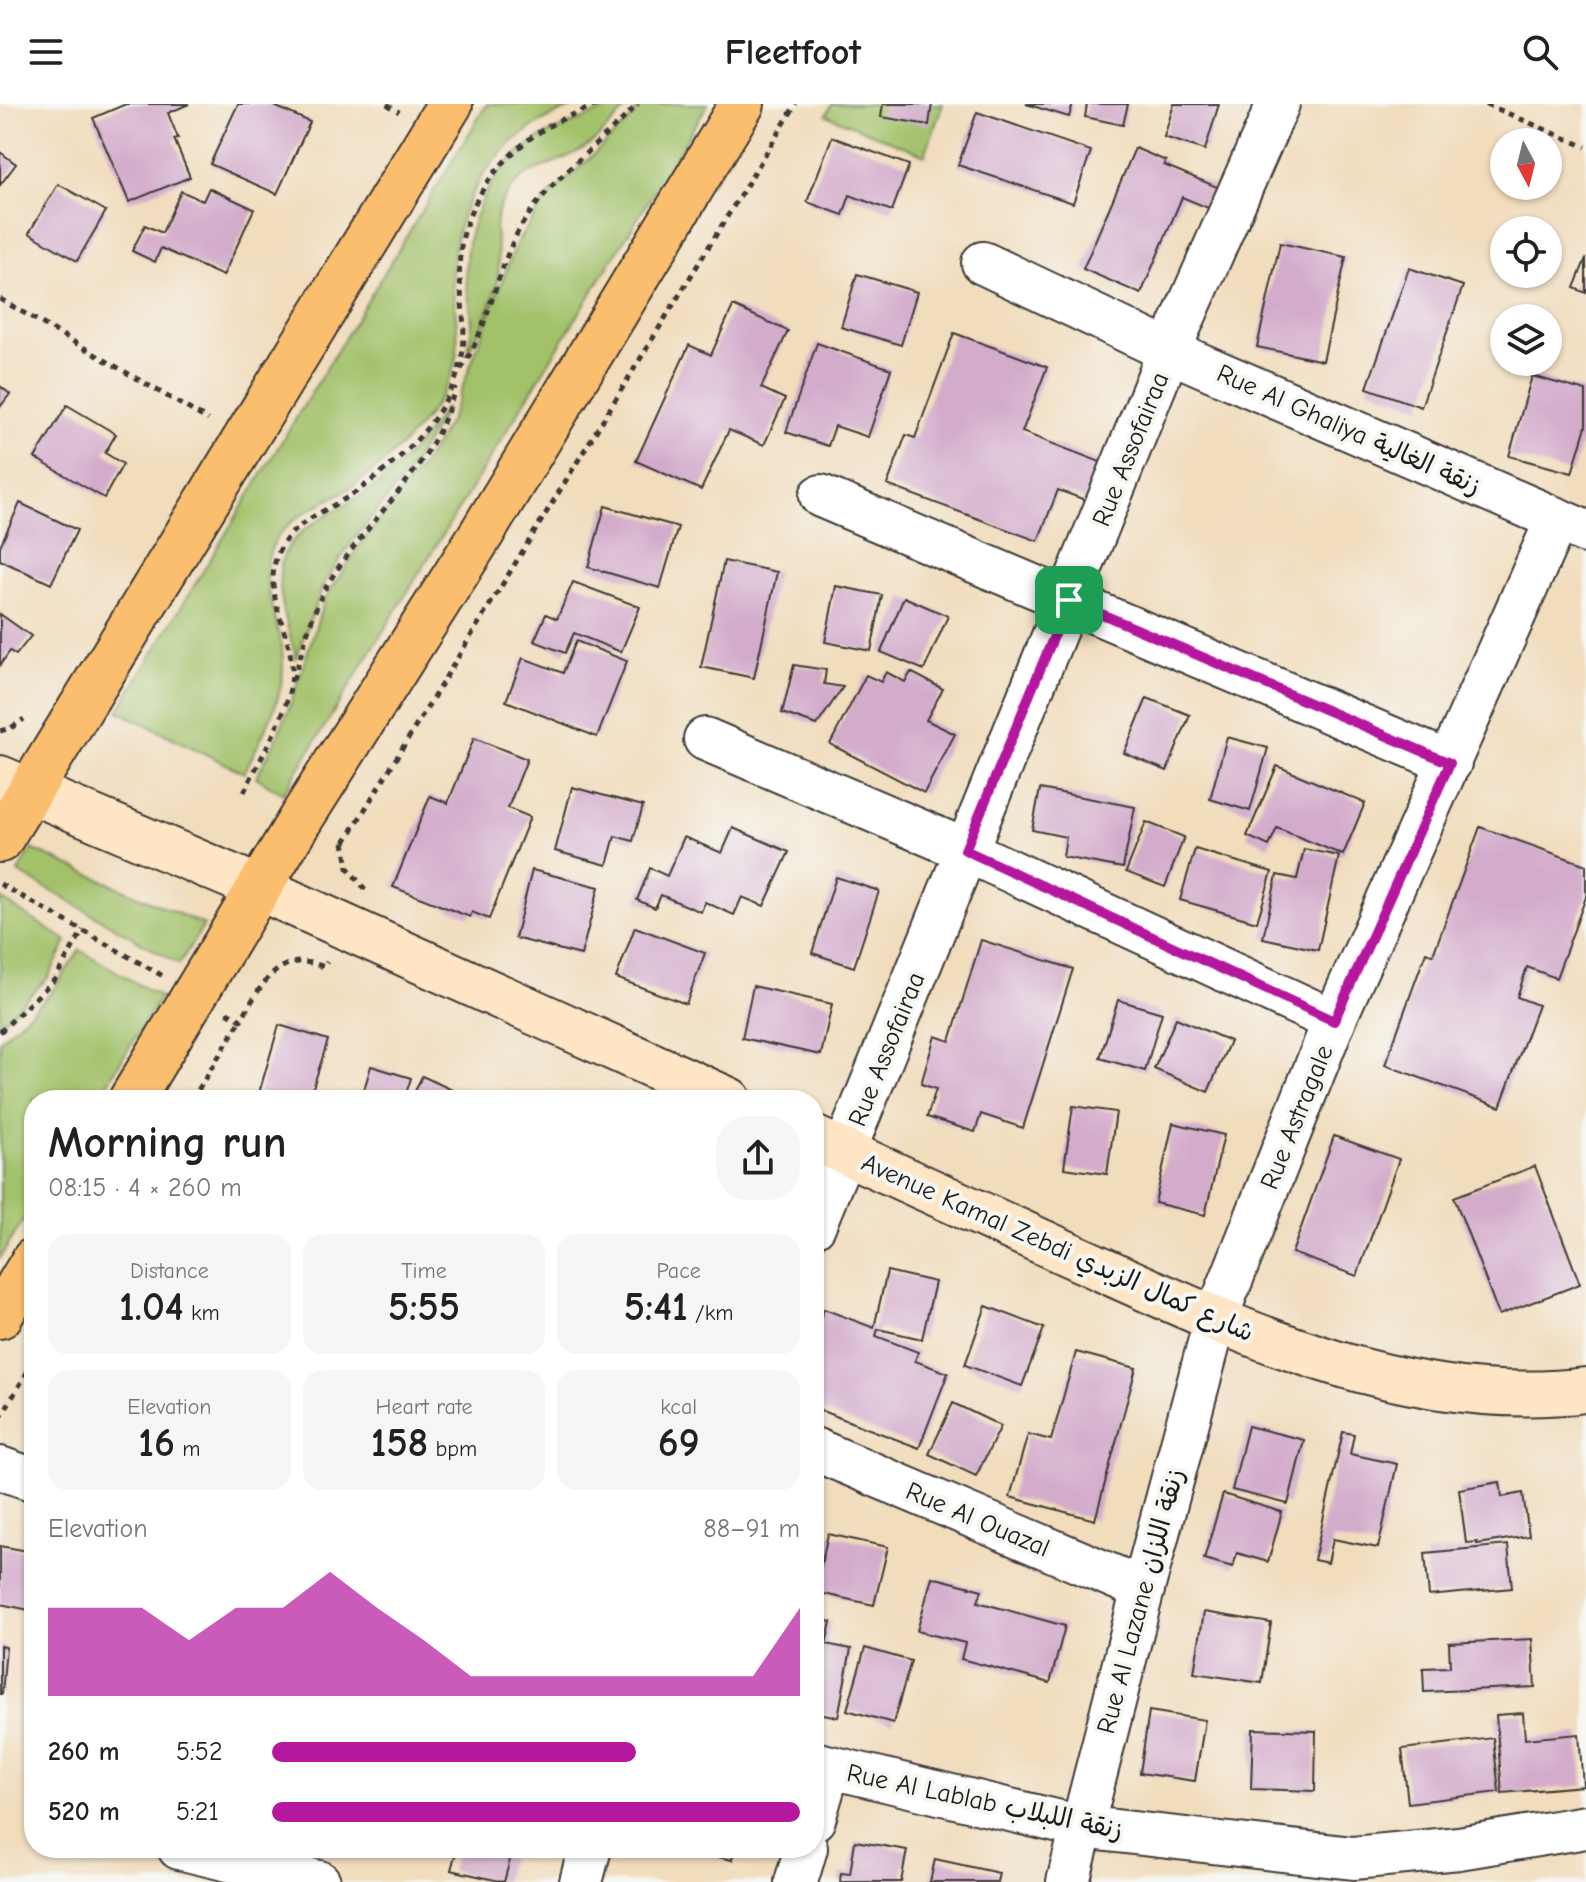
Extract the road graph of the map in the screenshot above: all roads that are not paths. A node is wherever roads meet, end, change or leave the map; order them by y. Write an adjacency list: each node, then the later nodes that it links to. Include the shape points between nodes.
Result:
1 (450, 104): 11 (main road)
2 (742, 104): 14 (main road)
3 (1278, 104): 5 (street, Rue Assofairaa)
4 (983, 263): 5 (street, Rue Al Ghaliya زنقة الغالية)
5 (1169, 351): 7 (street, Rue Al Ghaliya زنقة الغالية); 8 (street, Rue Assofairaa)
6 (821, 496): 8 (street)
7 (1572, 526): 10 (street, Rue Astragale)
8 (1069, 600): 10 (street); 13 (street, Rue Assofairaa)
9 (705, 739): 13 (street)
10 (1450, 763): 15 (street, Rue Astragale)
11 (15, 784): 12 (main road); 14 (street)
12 (0, 840)
13 (965, 850): 15 (street); 18 (street, Rue Assofairaa)
14 (259, 888): 16 (main road); 17 (street)
15 (1334, 1021): 22 (street, Rue Astragale)
16 (137, 1090)
17 (707, 1090)
18 (830, 1145): 19 (street, Rue Assofairaa); 22 (street, Avenue Kamal Zebdi شارع كمال الزبدي)
19 (824, 1175)
20 (24, 1276): 21 (main road)
21 (0, 1316)
22 (1215, 1321): 23 (street, Avenue Kamal Zebdi شارع كمال الزبدي, via 1358,1371 1442,1389); 27 (street, Rue Al Lazane زنقة اللزان)
23 (1585, 1393)
24 (824, 1453): 27 (street, Rue Al Ouazal)
25 (0, 1468): 26 (street)
26 (24, 1476)
27 (1143, 1589): 29 (street, Rue Al Lazane زنقة اللزان)
28 (824, 1766): 29 (street, Rue Al Lablab زنقة اللبلاب)
29 (1081, 1827): 34 (street, Rue Al Lablab زنقة اللبلاب); 38 (street, Rue Al Lazane زنقة اللزان)
30 (1586, 1827): 34 (street, Rue Al Lablab زنقة اللبلاب)
31 (220, 1858): 35 (street)
32 (587, 1858): 36 (street)
33 (803, 1858): 37 (street)
34 (1353, 1870)
35 (319, 1882)
36 (581, 1882)
37 (796, 1882)
38 (1068, 1882)

